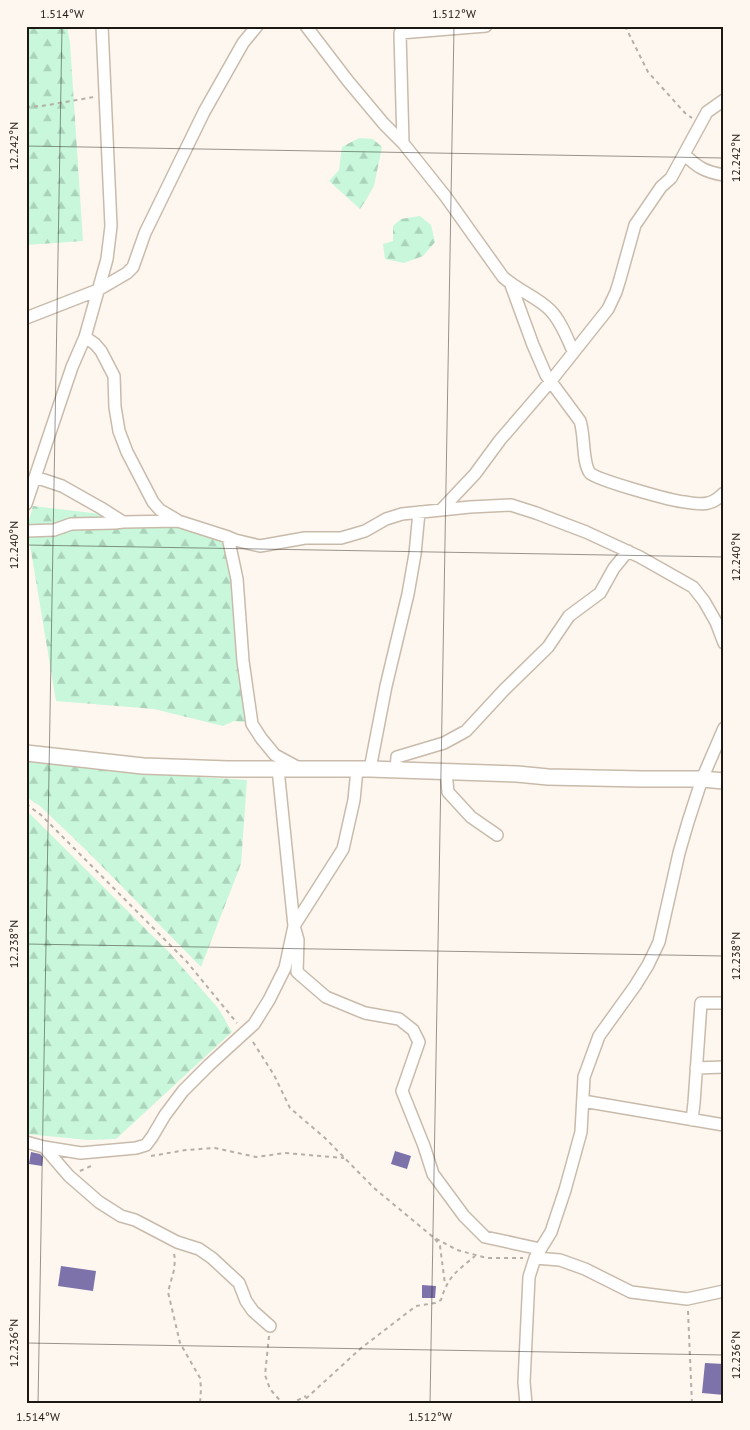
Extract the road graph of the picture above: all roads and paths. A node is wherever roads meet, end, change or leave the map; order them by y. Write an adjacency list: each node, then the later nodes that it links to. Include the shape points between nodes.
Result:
1 (102, 26): 9 (street)
2 (247, 26): 8 (street)
3 (256, 26): 8 (street)
4 (486, 26): 7 (street)
5 (625, 26): 12 (path, via 648,72 685,113)
6 (309, 27): 13 (street, via 348,81)
7 (400, 30): 13 (street)
8 (243, 43): 17 (street, via 193,133 145,233 133,266)
9 (106, 95): 11 (path); 17 (street, via 112,226)
10 (724, 100): 12 (street, via 706,112)
11 (26, 107)
12 (700, 124): 14 (street)
13 (403, 143): 16 (street)
14 (684, 154): 15 (street, via 705,171); 20 (street, via 671,178 635,225 620,280 608,309)
15 (724, 175)
16 (511, 285): 20 (street, via 551,310); 21 (street, via 532,345)
17 (98, 290): 18 (street); 19 (street)
18 (26, 318)
19 (85, 337): 23 (street); 28 (street, via 101,351 114,376 119,431 148,494 160,510)
20 (574, 351): 21 (street)
21 (550, 382): 24 (street, via 580,421 590,473 684,502 707,503); 26 (street, via 475,474)
22 (26, 464): 23 (street)
23 (33, 480): 25 (street); 29 (street, via 62,486)
24 (724, 493)
25 (26, 504)
26 (441, 510): 27 (street); 32 (street, via 511,505)
27 (419, 512): 31 (street, via 386,519 365,531 341,538 306,538 260,546); 38 (street, via 408,594)
28 (178, 520): 29 (street); 31 (street)
29 (123, 522): 30 (street, via 71,524 54,530)
30 (26, 531)
31 (228, 537): 37 (street, via 237,579 252,724 275,755)
32 (628, 551): 33 (street, via 693,587 704,600); 39 (street, via 600,593 569,616 548,646 466,731 444,743 397,757)
33 (724, 643)
34 (724, 728): 41 (street)
35 (26, 753): 36 (street, via 144,766)
36 (278, 768): 37 (street); 45 (street)
37 (299, 768): 38 (street)
38 (364, 769): 39 (street); 45 (street, via 343,849)
39 (396, 771): 40 (street)
40 (446, 772): 41 (street); 44 (street, via 448,792 471,817)
41 (702, 779): 42 (street); 50 (street, via 679,853 659,942 635,986 599,1036 584,1077)
42 (724, 782)
43 (26, 804): 47 (path, via 41,815 187,962)
44 (497, 835)
45 (294, 926): 47 (street, via 285,968 254,1024); 61 (street, via 298,940 297,972 326,997 365,1013 399,1020 413,1030 419,1042 402,1091 433,1174 464,1216 485,1238)
46 (724, 1003): 49 (street, via 701,1003)
47 (245, 1032): 54 (street, via 183,1091 146,1144 136,1148 81,1153); 56 (path, via 274,1075 290,1108)
48 (724, 1067): 49 (street)
49 (696, 1068): 51 (street)
50 (583, 1101): 51 (street); 61 (street, via 581,1132 565,1190 551,1232)
51 (692, 1120): 52 (street)
52 (724, 1125)
53 (26, 1142): 54 (street)
54 (44, 1147): 58 (street)
55 (151, 1156): 56 (path, via 214,1148 256,1157 285,1153)
56 (344, 1158): 59 (path, via 374,1188)
57 (93, 1165): 58 (path)
58 (69, 1176): 60 (street, via 99,1202)
59 (433, 1237): 62 (path); 63 (path, via 440,1246)
60 (167, 1238): 66 (street, via 199,1249 222,1266 239,1283 253,1311); 68 (path, via 174,1248 175,1259 168,1292 180,1343 200,1378)
61 (538, 1254): 62 (path, via 487,1258); 65 (street, via 585,1268 631,1292); 72 (street, via 529,1277 524,1382)
62 (476, 1255): 63 (path)
63 (445, 1285): 67 (path, via 441,1300 416,1306)
64 (724, 1290): 65 (street)
65 (687, 1299): 73 (path)
66 (270, 1326): 69 (path, via 265,1375 270,1389)
67 (308, 1395): 70 (path); 71 (path)
68 (200, 1404)
69 (283, 1404)
70 (290, 1404)
71 (300, 1404)
72 (526, 1404)
73 (692, 1404)

